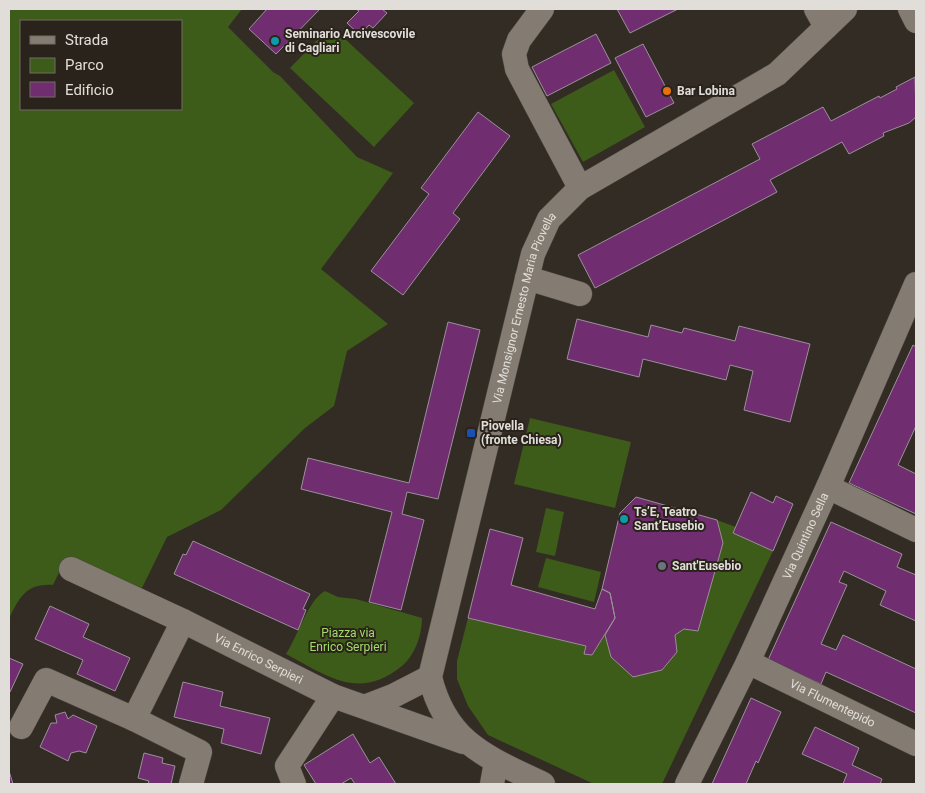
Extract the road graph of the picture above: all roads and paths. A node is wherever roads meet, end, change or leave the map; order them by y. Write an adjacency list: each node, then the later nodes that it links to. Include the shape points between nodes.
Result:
1 (542, 9): 6 (street, via 519,40 514,54 517,69)
2 (845, 9): 4 (street, Via Monsignor Ernesto Maria Piovella)
3 (910, 9): 5 (street)
4 (821, 18): 6 (street, Via Monsignor Ernesto Maria Piovella, via 777,74)
5 (916, 20)
6 (580, 188): 7 (street, Via Monsignor Ernesto Maria Piovella, via 549,219 533,254)
7 (527, 278): 9 (street); 16 (street, Via Monsignor Ernesto Maria Piovella)
8 (916, 284): 10 (street, Via Quintino Sella)
9 (580, 294)
10 (909, 319): 11 (street, Via Quintino Sella)
11 (828, 487): 12 (street); 15 (street, Via Quintino Sella)
12 (916, 530)
13 (71, 569): 14 (street, Via Enrico Serpieri)
14 (182, 621): 17 (street, Via Enrico Serpieri); 19 (street)
15 (748, 662): 22 (street, Via Flumentepido); 27 (street, Via Quintino Sella)
16 (430, 677): 18 (street); 21 (street, Via Monsignor Ernesto Maria Piovella, via 435,699 447,722)
17 (333, 696): 18 (street, Via Enrico Serpieri); 25 (street, via 287,766)
18 (367, 706): 21 (street, Via Enrico Serpieri)
19 (134, 719): 20 (street, via 46,680); 24 (street, via 200,752)
20 (21, 728)
21 (467, 743): 23 (street)
22 (916, 744)
23 (494, 773): 26 (street)
24 (191, 784)
25 (294, 784)
26 (543, 784)
27 (687, 784)

